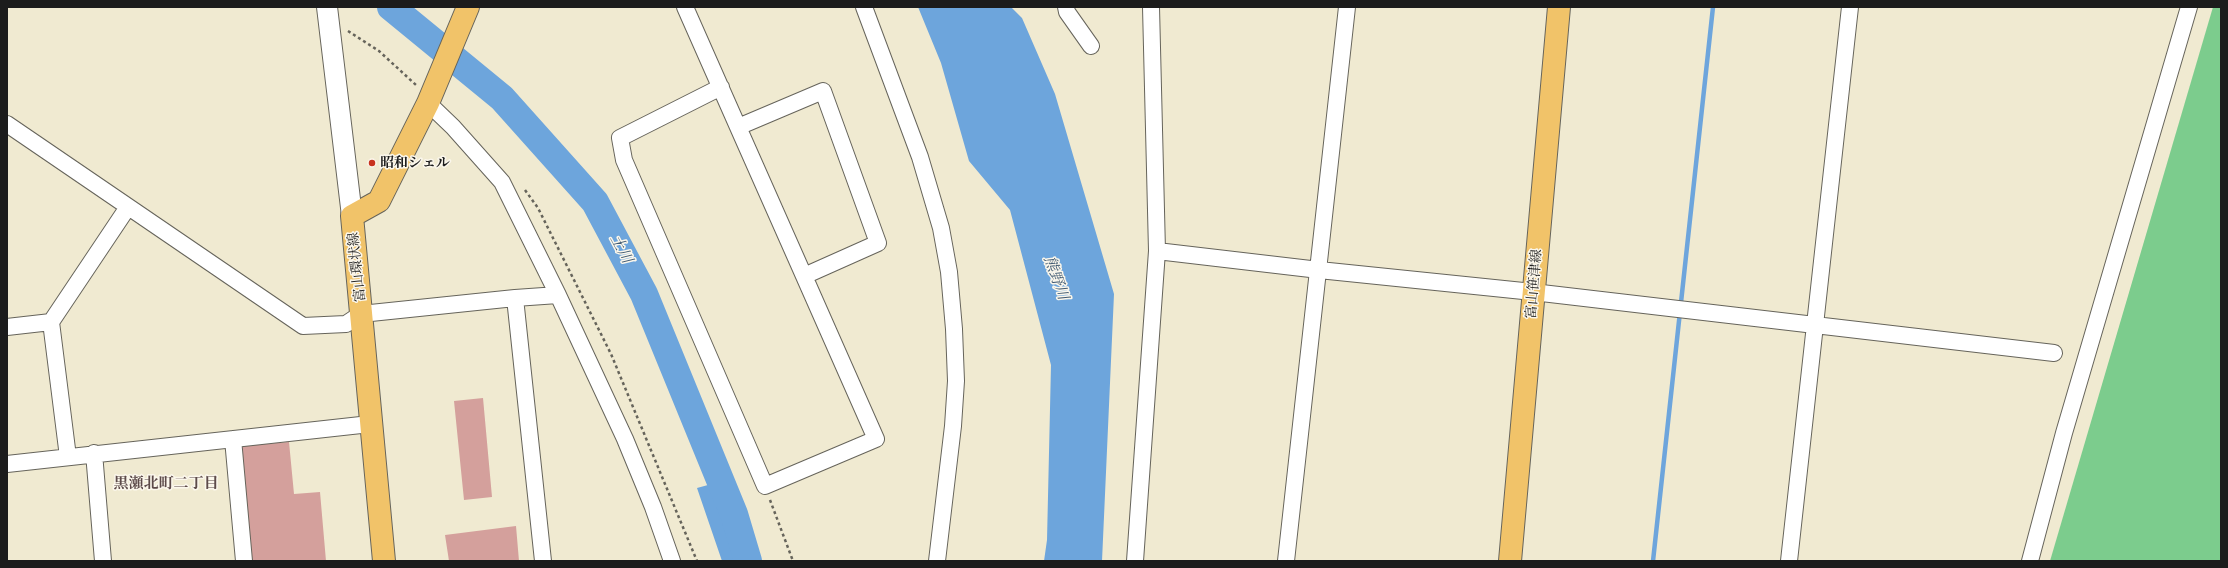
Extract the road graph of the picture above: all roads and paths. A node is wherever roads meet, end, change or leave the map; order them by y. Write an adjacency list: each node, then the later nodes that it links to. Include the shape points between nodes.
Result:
1 (327, 7): 17 (street)
2 (468, 7): 13 (main road, 富山環状線)
3 (685, 7): 12 (street)
4 (864, 7): 41 (street, via 920,157 941,228 949,272 956,381)
5 (1066, 7): 11 (street)
6 (1151, 7): 18 (street)
7 (1346, 7): 19 (street)
8 (1559, 7): 21 (main road, 富山笹津線)
9 (1850, 7): 26 (street)
10 (2189, 7): 46 (street, via 2064,433)
11 (1091, 46)
12 (721, 87): 15 (street); 34 (street, via 620,138 624,160)
13 (430, 97): 17 (main road, 富山環状線, via 379,201); 22 (street, via 502,182)
14 (8, 127): 16 (street)
15 (738, 127): 20 (street); 20 (street, via 823,91 878,243)
16 (128, 207): 24 (street, via 303,326 346,324); 25 (street)
17 (352, 216): 24 (main road, 富山環状線)
18 (1157, 250): 19 (street); 42 (street)
19 (1319, 270): 21 (street); 43 (street)
20 (804, 276): 34 (street, via 876,439)
21 (1533, 292): 26 (street); 44 (main road, 富山笹津線)
22 (558, 295): 23 (street); 39 (street, via 625,439)
23 (515, 298): 24 (street); 38 (street)
24 (362, 314): 29 (main road, 富山環状線)
25 (51, 322): 27 (street); 32 (street)
26 (1815, 325): 28 (street); 45 (street)
27 (7, 327)
28 (2054, 353)
29 (370, 424): 30 (street); 37 (main road, 富山環状線)
30 (233, 439): 31 (street); 36 (street)
31 (94, 453): 32 (street); 35 (street)
32 (68, 457): 33 (street)
33 (7, 464)
34 (765, 486): 40 (path)
35 (103, 561)
36 (244, 561)
37 (384, 561)
38 (543, 561)
39 (672, 561)
40 (793, 561)
41 (937, 561)
42 (1136, 561)
43 (1286, 561)
44 (1510, 561)
45 (1789, 561)
46 (2030, 561)

